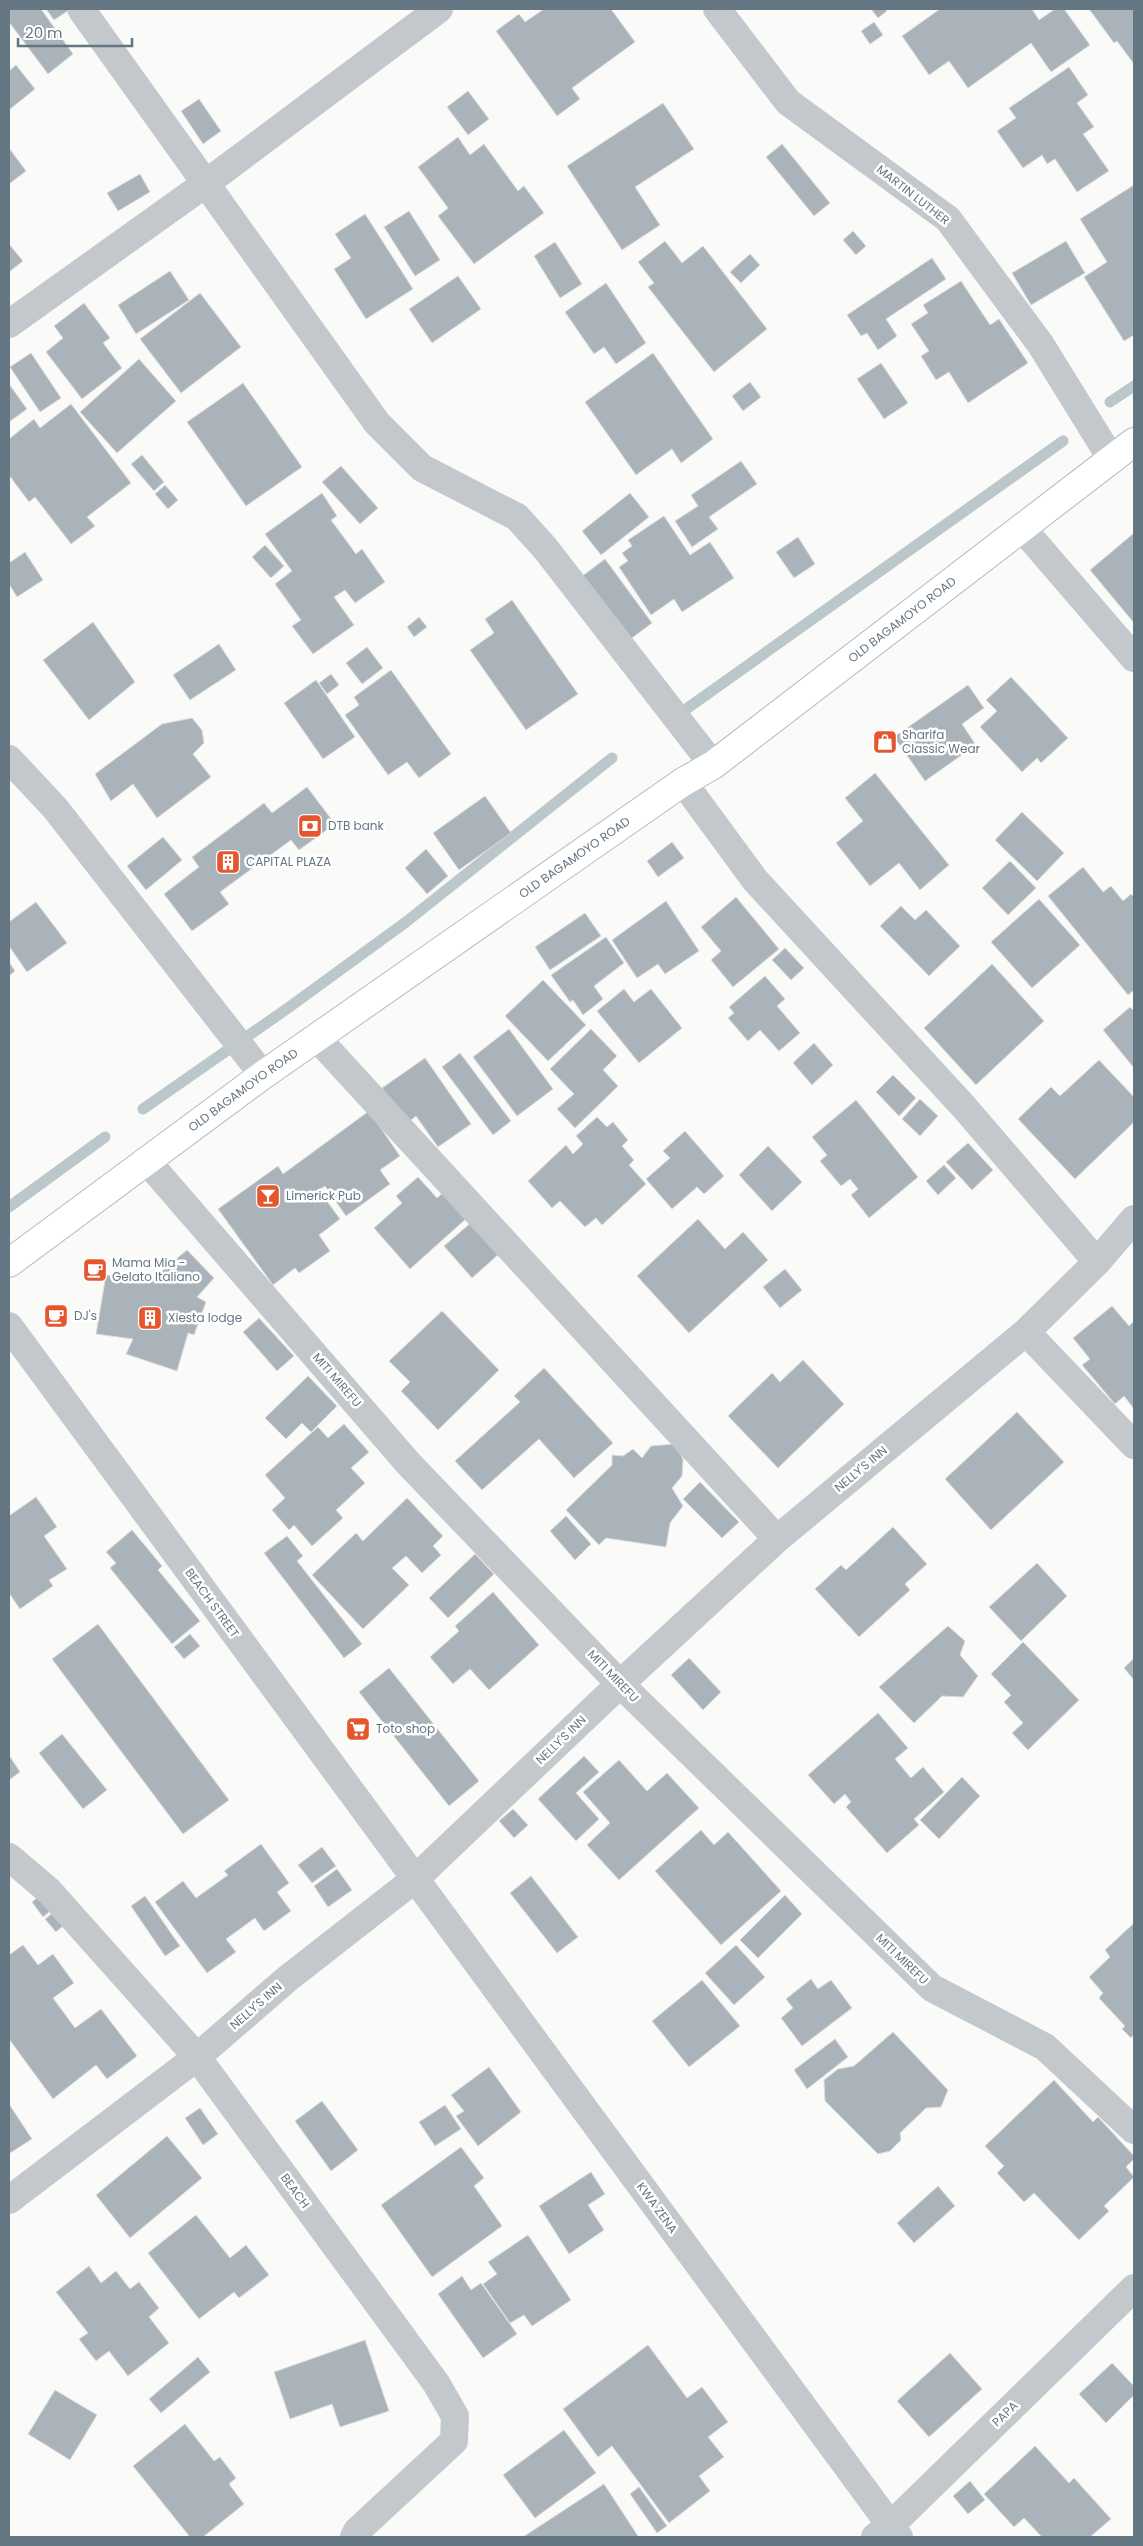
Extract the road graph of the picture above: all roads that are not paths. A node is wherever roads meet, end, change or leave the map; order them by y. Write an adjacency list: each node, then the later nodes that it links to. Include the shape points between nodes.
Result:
1 (81, 9): 4 (street)
2 (439, 9): 4 (street)
3 (717, 9): 7 (street, MARTIN LUTHER, via 788,102 948,219 1040,345)
4 (205, 184): 5 (street); 11 (street, via 377,422 422,468 517,517 545,548)
5 (9, 324)
6 (1134, 442): 7 (main road, OLD BAGAMOYO ROAD)
7 (1112, 460): 8 (main road, OLD BAGAMOYO ROAD)
8 (1022, 528): 9 (street); 11 (main road, OLD BAGAMOYO ROAD)
9 (1134, 658)
10 (9, 759): 14 (street, via 55,808)
11 (713, 764): 12 (main road, OLD BAGAMOYO ROAD)
12 (683, 782): 13 (main road, OLD BAGAMOYO ROAD); 17 (street, via 755,880 964,1107)
13 (317, 1038): 14 (main road, OLD BAGAMOYO ROAD); 22 (street)
14 (263, 1075): 15 (main road, OLD BAGAMOYO ROAD)
15 (146, 1160): 18 (main road, OLD BAGAMOYO ROAD); 23 (street, MITI MIREFU, via 408,1463)
16 (1134, 1219): 17 (street, NELLY'S INN)
17 (1097, 1262): 20 (street, NELLY'S INN)
18 (9, 1263)
19 (9, 1326): 25 (street, BEACH STREET)
20 (1026, 1332): 21 (street); 22 (street, NELLY'S INN)
21 (1134, 1445)
22 (778, 1539): 23 (street, NELLY'S INN)
23 (620, 1684): 25 (street, NELLY'S INN); 27 (street, MITI MIREFU, via 932,1988 1045,2047)
24 (11, 1862): 26 (street, BEACH, via 49,1891)
25 (416, 1879): 26 (street, NELLY'S INN, via 287,1979); 30 (street, KWA ZENA)
26 (198, 2058): 28 (street, NELLY'S INN); 31 (street, BEACH, via 436,2383 455,2416 454,2441)
27 (1134, 2130)
28 (9, 2200)
29 (1134, 2288): 30 (street, PAPA)
30 (888, 2533)
31 (354, 2537)

